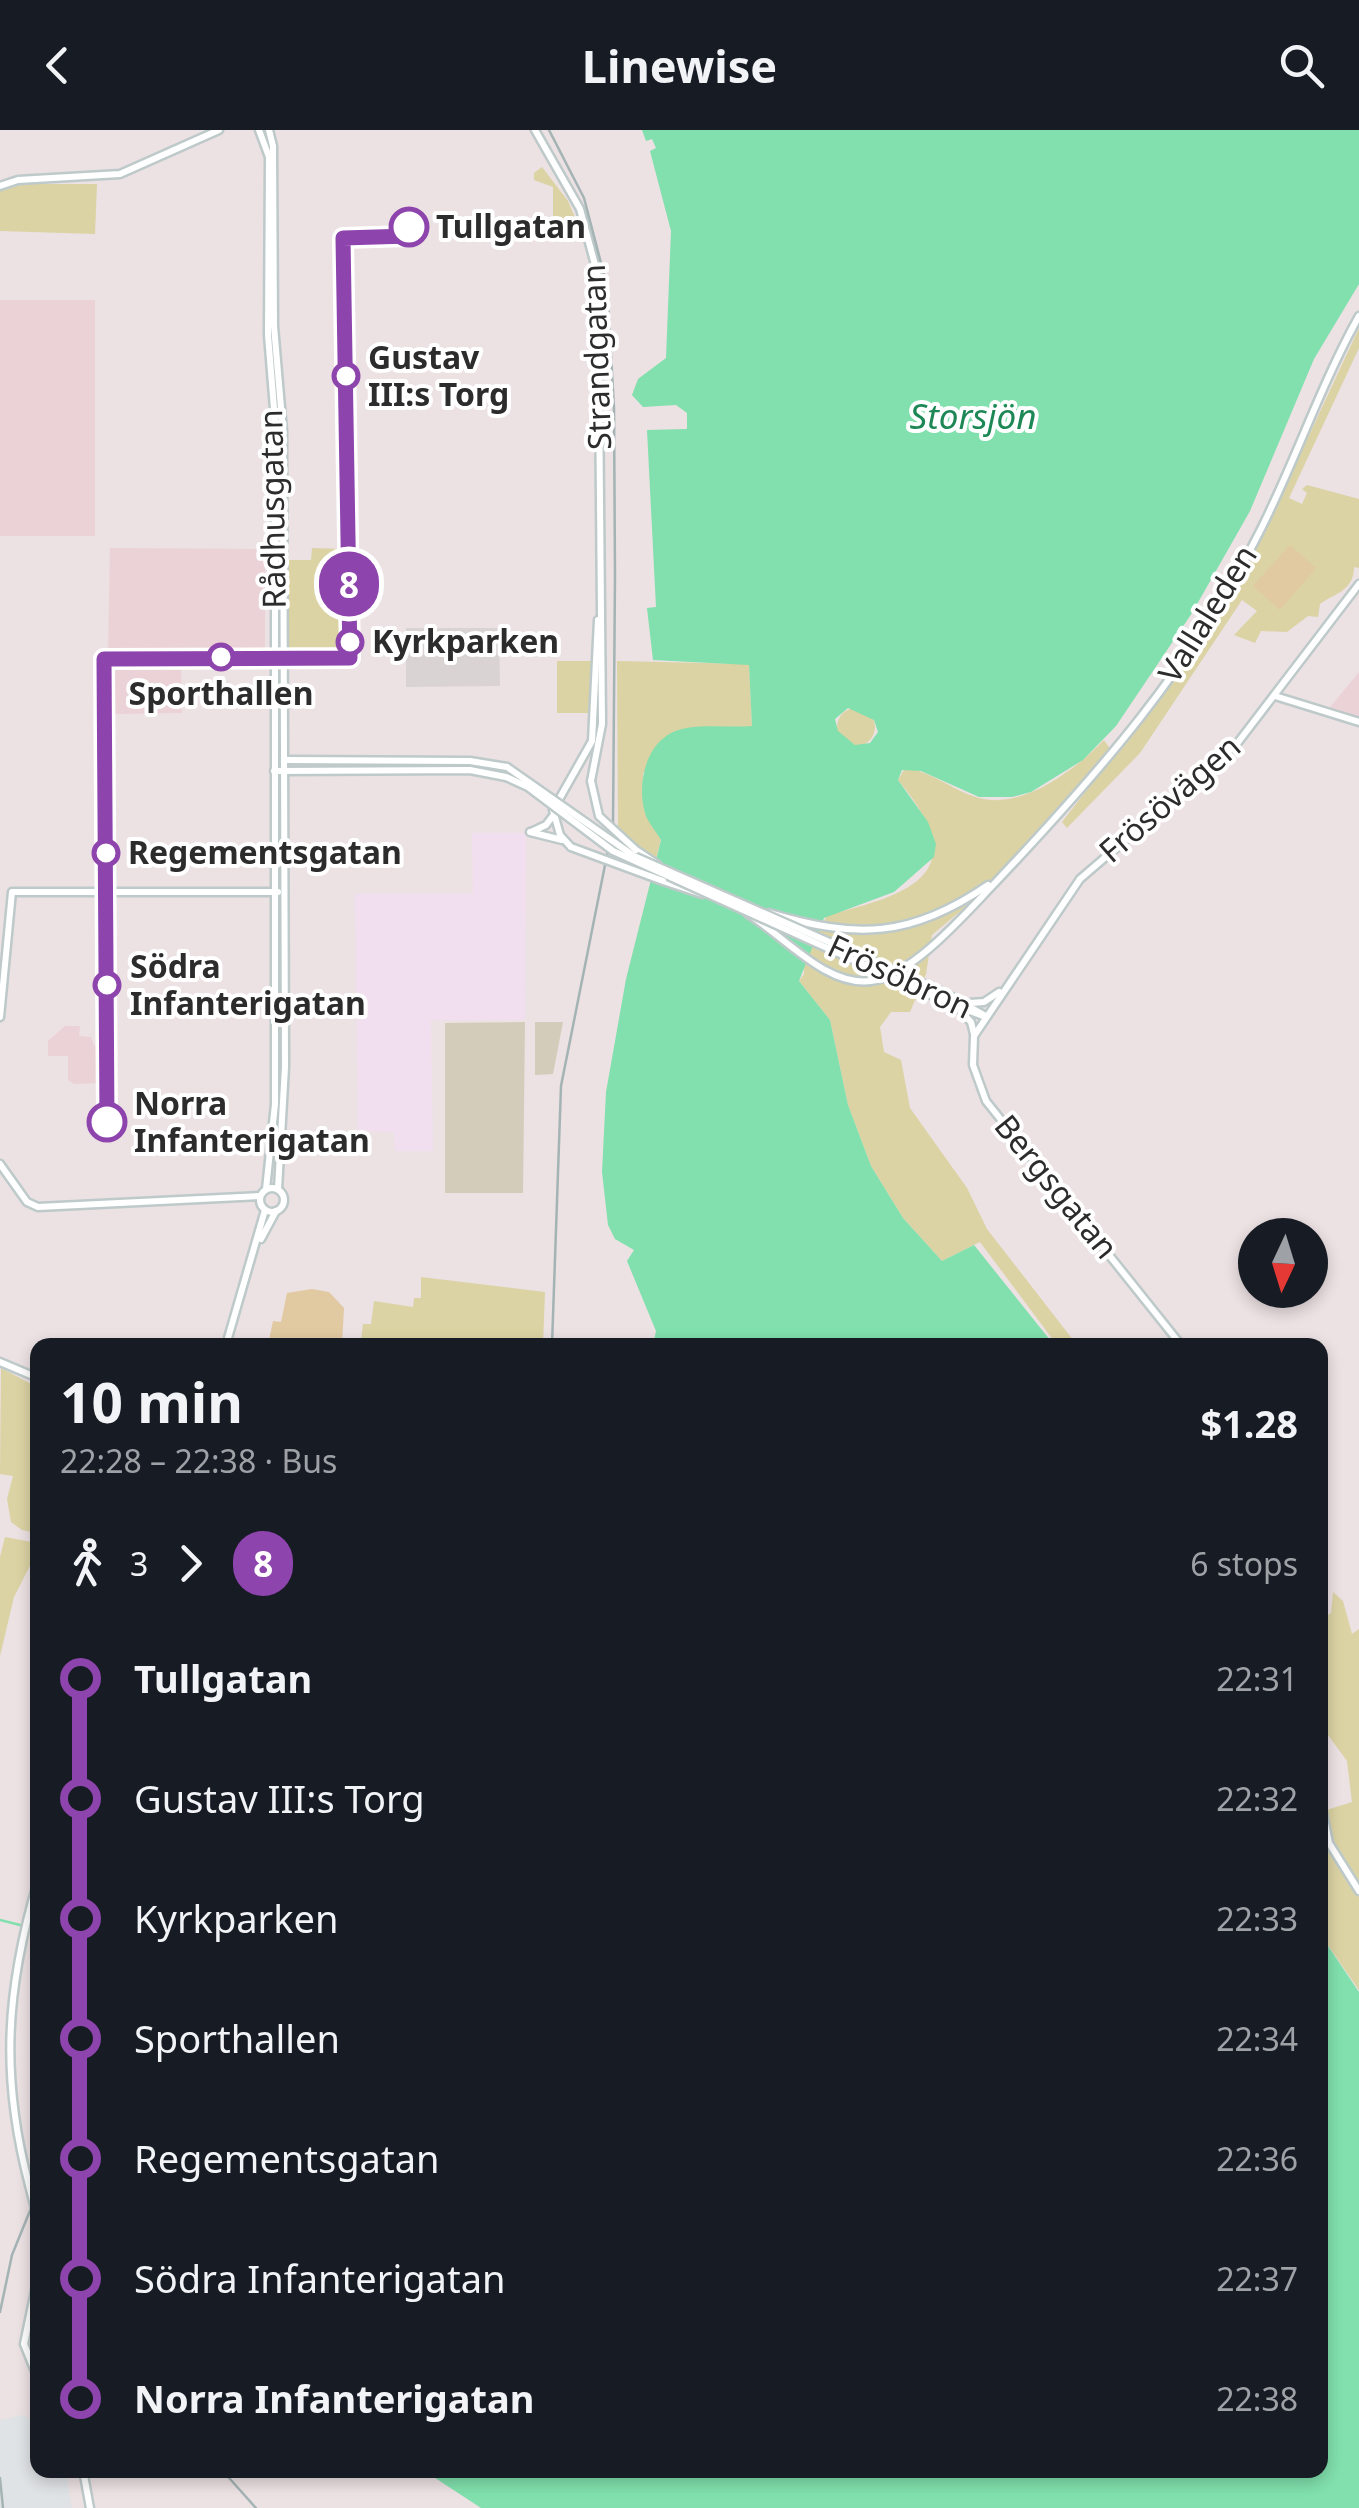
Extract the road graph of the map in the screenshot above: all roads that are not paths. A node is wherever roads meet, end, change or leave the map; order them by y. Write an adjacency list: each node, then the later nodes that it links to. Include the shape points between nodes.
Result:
1 (219, 130): 5 (main road, via 120,174)
2 (260, 130): 11 (main road, Rådhusgatan, via 268,157)
3 (269, 130): 12 (main road, Rådhusgatan, via 283,431)
4 (535, 130): 8 (main road, Strandgatan, via 580,209 598,276)
5 (0, 186)
6 (1359, 316): 18 (main road, Vallaleden, via 1260,531 1190,652 1110,760)
7 (1359, 584): 9 (main road, Frösövägen)
8 (602, 599): 15 (main road, Strandgatan, via 589,750); 17 (main road, Strandgatan, bridge, via 595,807 609,828)
9 (1275, 696): 10 (main road); 24 (main road, Frösövägen, via 1226,755 1080,879)
10 (1359, 722)
11 (274, 760): 12 (main road, Frösöbron); 13 (main road, Rådhusgatan)
12 (284, 760): 14 (main road, Rådhusgatan); 17 (main road, Frösöbron, bridge, via 470,760 507,767 594,831)
13 (274, 771): 14 (main road); 19 (main road, Rådhusgatan)
14 (284, 771): 19 (main road, Rådhusgatan); 20 (main road, Frösöbron, bridge, via 470,770 506,777 613,852)
15 (553, 815): 16 (main road); 16 (main road, Strandgatan, via 530,832)
16 (572, 847): 20 (main road, bridge)
17 (671, 872): 21 (main road, Frösöbron, bridge)
18 (1001, 876): 22 (main road, Vallaleden, via 923,923); 23 (main road, Vallaleden, via 912,962)
19 (280, 892): 29 (main road, via 12,892); 32 (main road, Rådhusgatan); 33 (main road, Rådhusgatan, via 285,1068)
20 (702, 894): 21 (main road, Frösöbron, bridge)
21 (746, 910): 22 (main road, Frösöbron, bridge); 23 (main road, Frösöbron, bridge, via 843,980); 25 (main road, Frösöbron, bridge)
22 (860, 931)
23 (872, 981)
24 (1004, 988): 26 (main road, via 984,1002); 28 (main road, Frösövägen)
25 (943, 996): 26 (main road, Frösöbron); 27 (main road, Frösöbron)
26 (964, 1002): 28 (main road, Frösöbron)
27 (954, 1006): 28 (main road, Frösöbron); 30 (main road)
28 (984, 1016): 30 (main road)
29 (0, 1017)
30 (974, 1036): 39 (main road, Bergsgatan, via 972,1065 985,1098)
31 (0, 1164): 34 (main road, via 38,1207)
32 (266, 1189): 33 (main road); 34 (main road)
33 (278, 1189): 36 (main road, via 284,1202)
34 (260, 1199): 35 (main road)
35 (265, 1210): 36 (main road); 37 (main road)
36 (276, 1212): 37 (main road)
37 (254, 1254): 38 (main road)
38 (228, 1338)
39 (1176, 1338)
40 (0, 1362): 41 (main road)
41 (30, 1375)
42 (1328, 1838): 43 (main road)
43 (1359, 1891)
44 (30, 1911): 45 (main road, bridge, via 6,2033 11,2114)
45 (30, 2192)
46 (30, 2315): 47 (main road, via 24,2344)
47 (30, 2359)
48 (85, 2478): 49 (main road)
49 (90, 2508)

